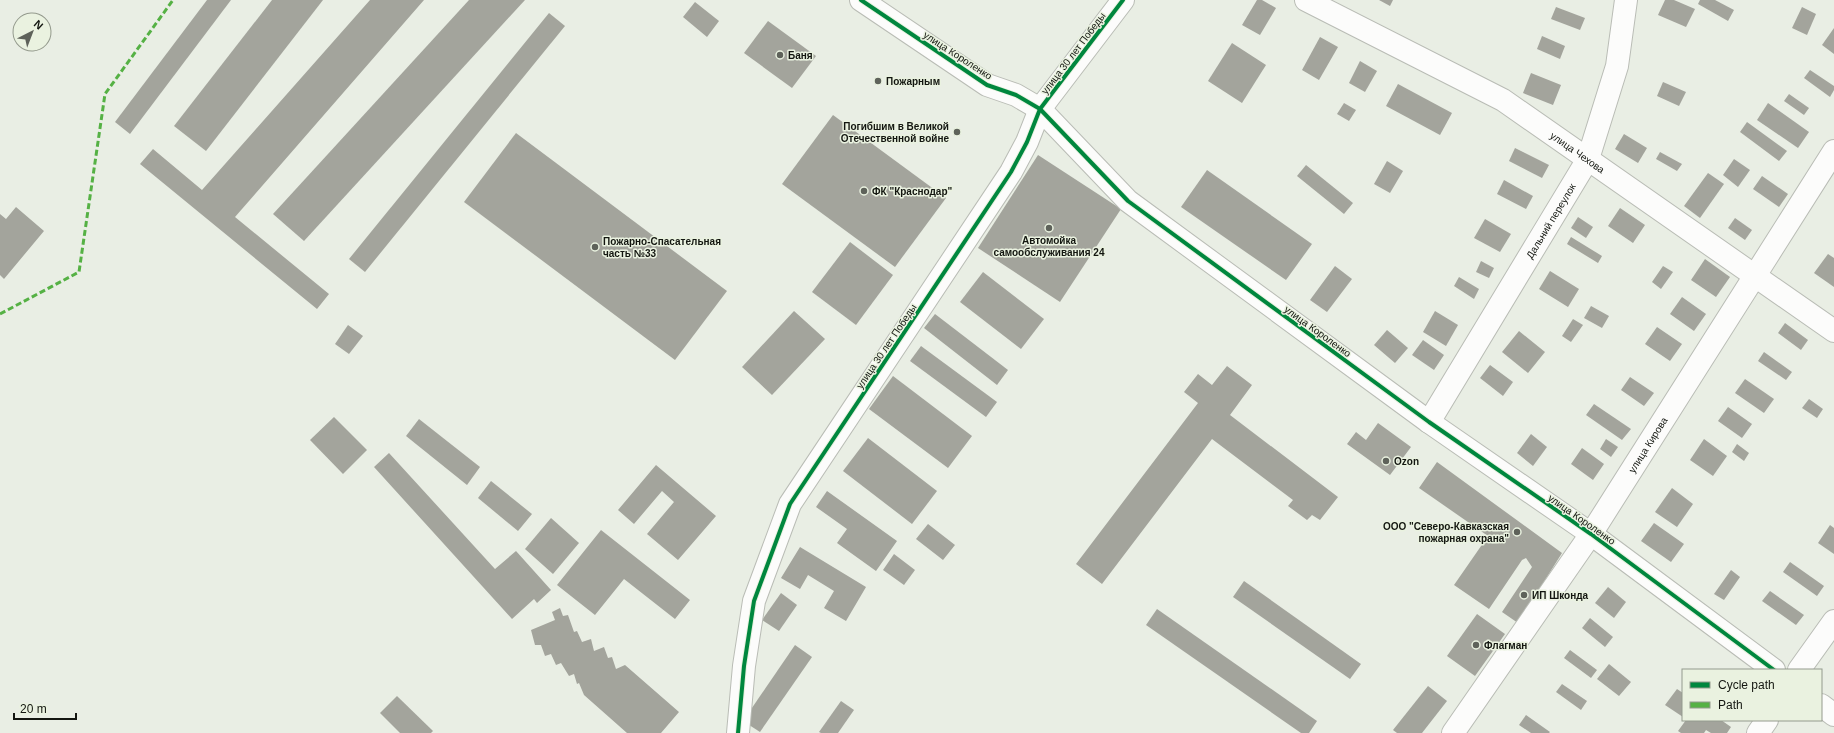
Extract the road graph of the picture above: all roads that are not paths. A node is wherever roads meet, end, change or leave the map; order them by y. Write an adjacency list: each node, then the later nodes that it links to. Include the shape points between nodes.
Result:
1 (860, 0): 5 (street, улица Короленко, via 987,84 1016,95)
2 (1124, 0): 5 (street, улица 30 лет Победы)
3 (1306, 0): 7 (street, улица Чехова, via 1503,100)
4 (1626, 0): 7 (street, Дальний переулок, via 1617,66)
5 (1040, 109): 10 (street, улица Короленко, via 1128,200); 18 (street, улица 30 лет Победы, via 1011,172 790,504 754,601 744,666)
6 (1834, 151): 8 (street, улица Кирова)
7 (1588, 159): 8 (street, улица Чехова); 10 (street, Дальний переулок)
8 (1754, 276): 9 (street, улица Чехова); 11 (street, улица Кирова)
9 (1834, 331)
10 (1429, 422): 11 (street, улица Короленко)
11 (1591, 534): 13 (street, улица Короленко); 19 (street, улица Кирова)
12 (1834, 620): 14 (street)
13 (1773, 669)
14 (1800, 669)
15 (1822, 707): 16 (street)
16 (1834, 715)
17 (1766, 721): 20 (street)
18 (738, 733)
19 (1453, 733)
20 (1758, 733)

